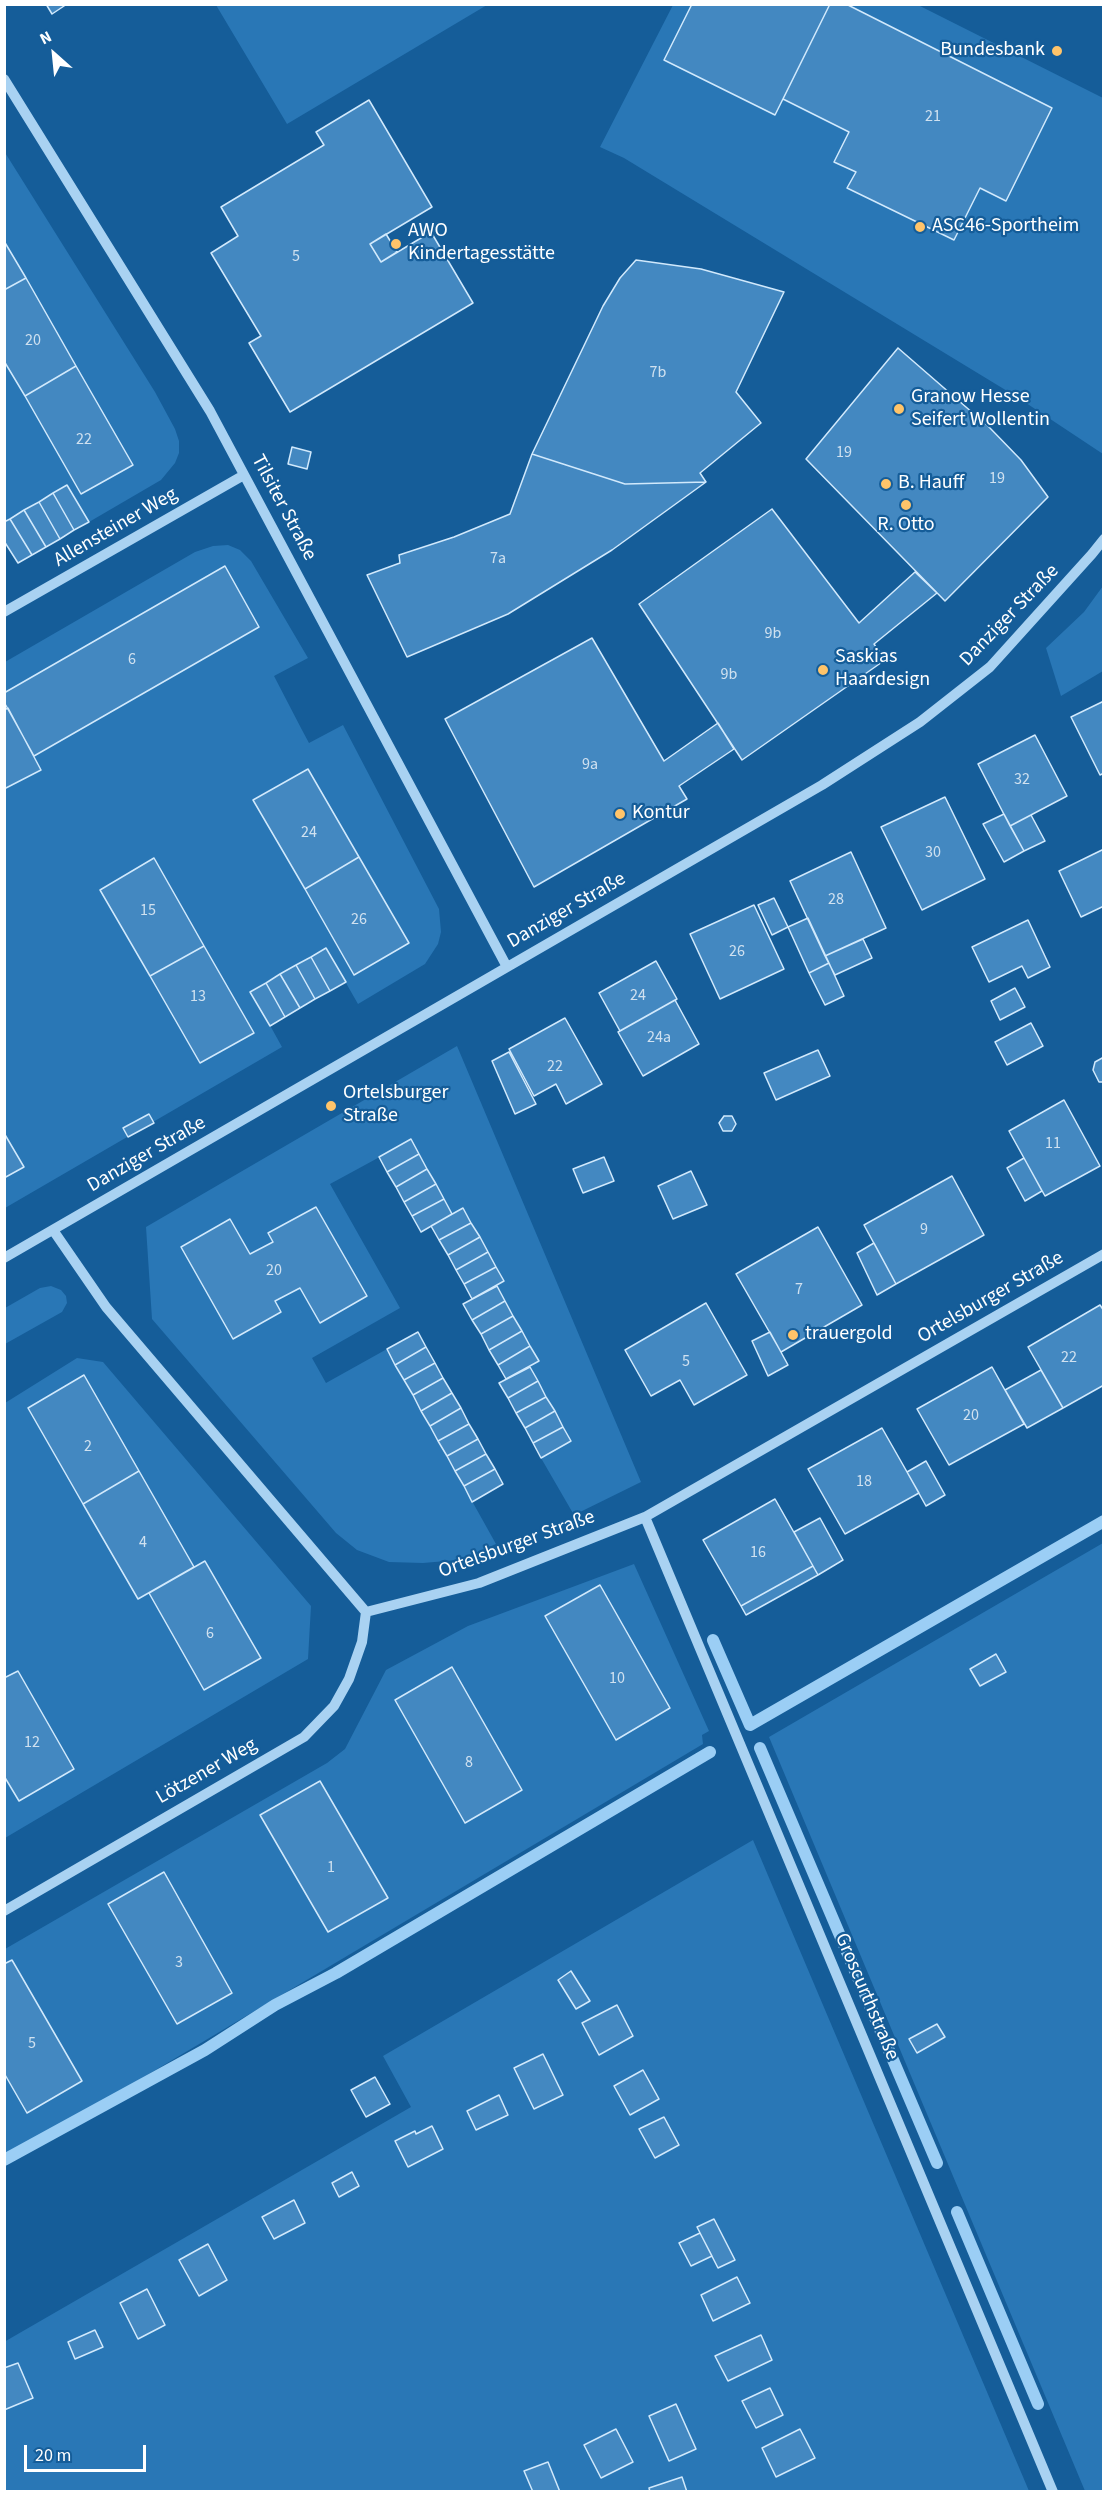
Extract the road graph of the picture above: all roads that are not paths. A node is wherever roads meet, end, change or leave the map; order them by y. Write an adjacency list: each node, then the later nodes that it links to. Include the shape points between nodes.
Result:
1 (4, 79): 2 (street, Tilsiter Straße, via 205,402)
2 (244, 475): 4 (street, Allensteiner Weg); 5 (street, Tilsiter Straße)
3 (1104, 539): 5 (street, Danziger Straße, via 990,667 920,722 822,785)
4 (4, 612)
5 (507, 968): 6 (street, Danziger Straße)
6 (53, 1230): 8 (street, Danziger Straße); 10 (street, via 106,1307)
7 (1104, 1254): 9 (street, Ortelsburger Straße)
8 (4, 1258)
9 (645, 1517): 10 (street, Ortelsburger Straße, via 479,1583); 12 (street, Groscurthstraße)
10 (366, 1612): 11 (street, Lötzener Weg, via 362,1642 349,1679 333,1706 304,1737)
11 (4, 1911)
12 (1053, 2492)

